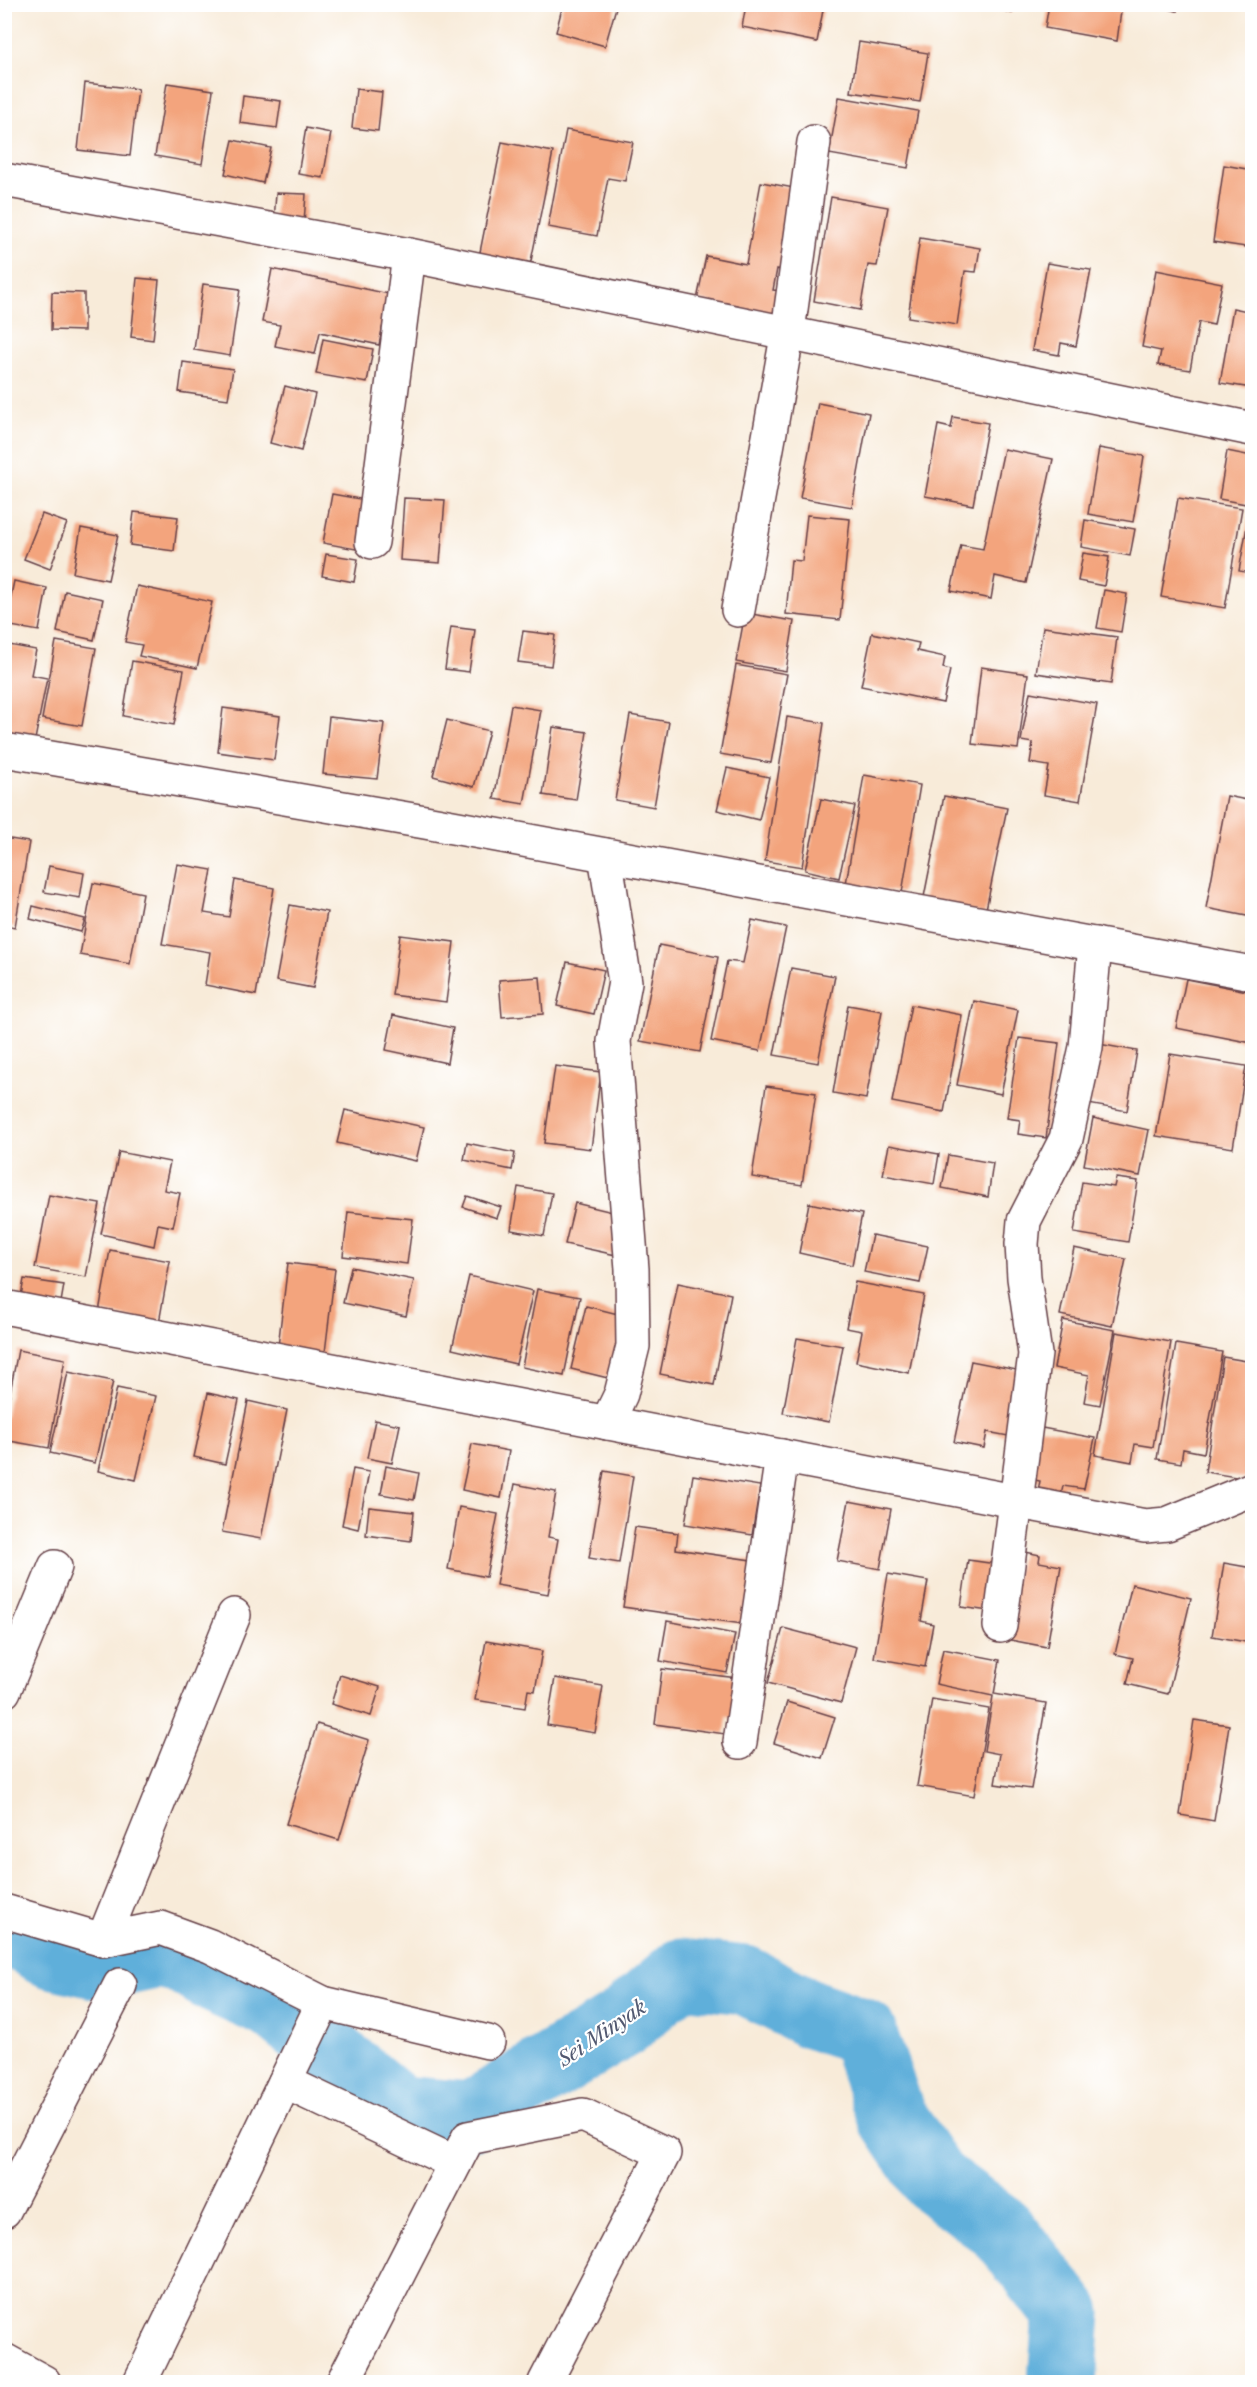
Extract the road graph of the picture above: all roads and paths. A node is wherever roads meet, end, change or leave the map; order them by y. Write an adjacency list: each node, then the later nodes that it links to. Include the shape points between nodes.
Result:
1 (814, 142): 4 (street)
2 (4, 180): 3 (street)
3 (409, 255): 4 (street); 6 (street)
4 (788, 331): 5 (street); 7 (street)
5 (1252, 429)
6 (372, 542)
7 (738, 610)
8 (4, 750): 9 (street)
9 (605, 855): 10 (street); 13 (street, via 625,982 614,1041 632,1269 633,1346 621,1394)
10 (1095, 944): 11 (street); 16 (street, via 1086,1047 1066,1138 1024,1221 1024,1278 1035,1354)
11 (1252, 973)
12 (4, 1307): 13 (street)
13 (607, 1423): 14 (street)
14 (782, 1456): 16 (street); 21 (street)
15 (1252, 1489): 16 (street, via 1167,1524 1145,1526)
16 (1018, 1501): 19 (street)
17 (55, 1567): 20 (street)
18 (234, 1615): 23 (street)
19 (1000, 1626)
20 (4, 1691)
21 (740, 1743)
22 (4, 1911): 23 (street)
23 (103, 1940): 25 (street, via 161,1928 210,1946)
24 (120, 1985): 29 (street)
25 (320, 2009): 26 (street); 27 (street)
26 (488, 2042)
27 (288, 2076): 28 (street); 32 (street)
28 (455, 2163): 33 (street); 34 (street, via 468,2138 583,2115 664,2153)
29 (4, 2211)
30 (4, 2360): 31 (street)
31 (44, 2382)
32 (140, 2382)
33 (343, 2382)
34 (545, 2382)

